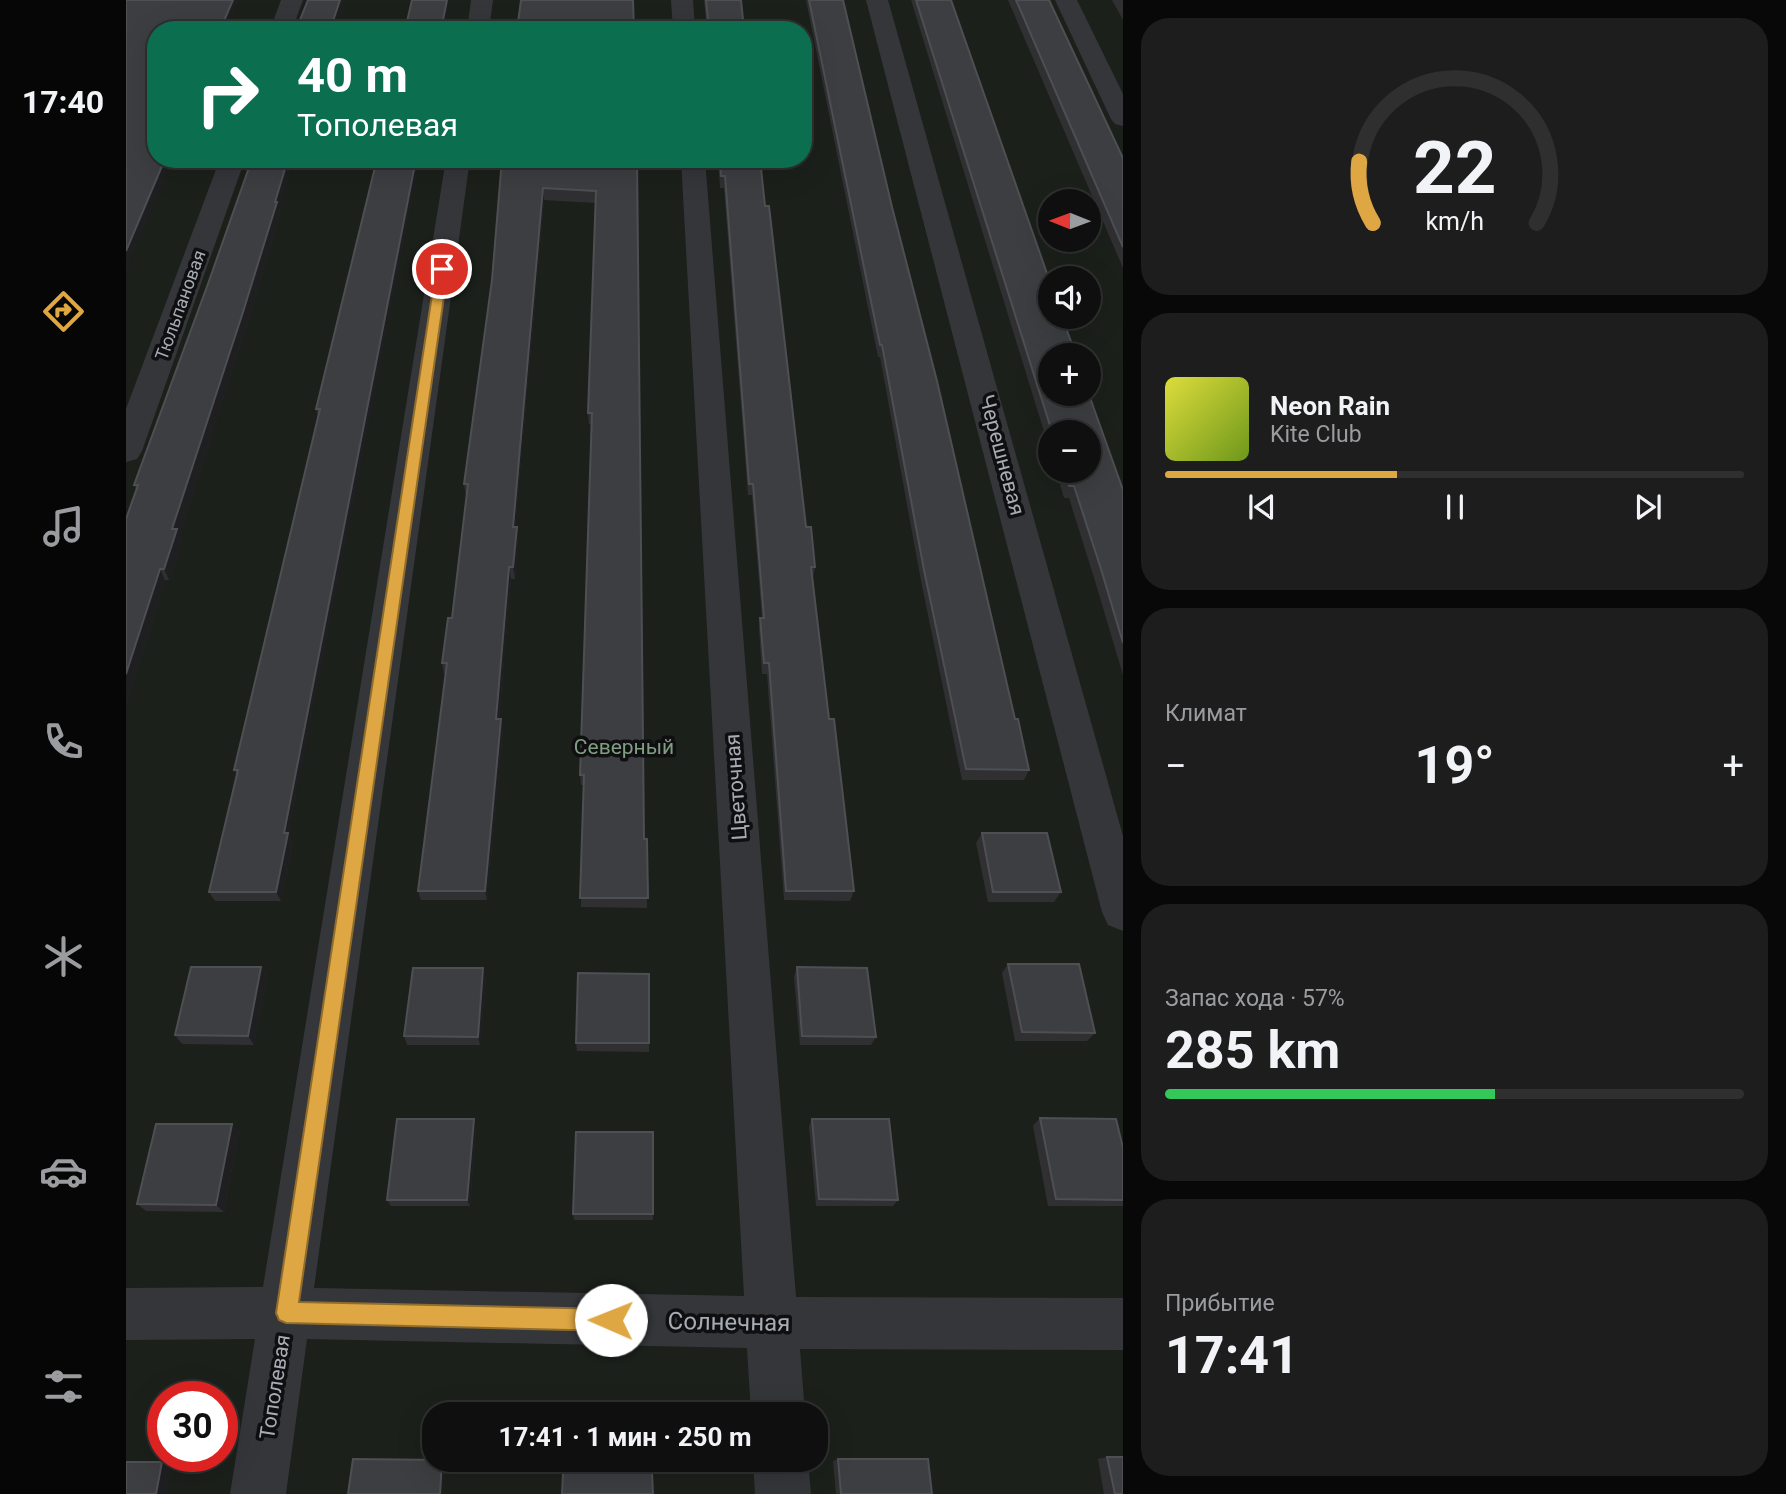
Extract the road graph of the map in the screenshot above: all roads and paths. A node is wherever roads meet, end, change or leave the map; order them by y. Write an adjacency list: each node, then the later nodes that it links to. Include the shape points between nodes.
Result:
1 (292, 0): 6 (street)
2 (482, 0): 7 (street)
3 (682, 0): 8 (street)
4 (877, 0): 14 (street, Черешневая)
5 (1066, 0): 9 (street)
6 (284, 21)
7 (479, 21)
8 (683, 21)
9 (1123, 119)
10 (230, 168): 13 (street, Тюльпановая)
11 (457, 168): 15 (street, Тополевая)
12 (694, 168): 17 (street, Цветочная)
13 (126, 451)
14 (1123, 912)
15 (286, 1313): 16 (street, Солнечная); 17 (street, Солнечная); 21 (street, Тополевая)
16 (126, 1314)
17 (773, 1323): 18 (street, Солнечная); 19 (street, Цветочная)
18 (1123, 1324)
19 (777, 1402)
20 (782, 1472): 22 (street)
21 (258, 1494)
22 (783, 1494)

